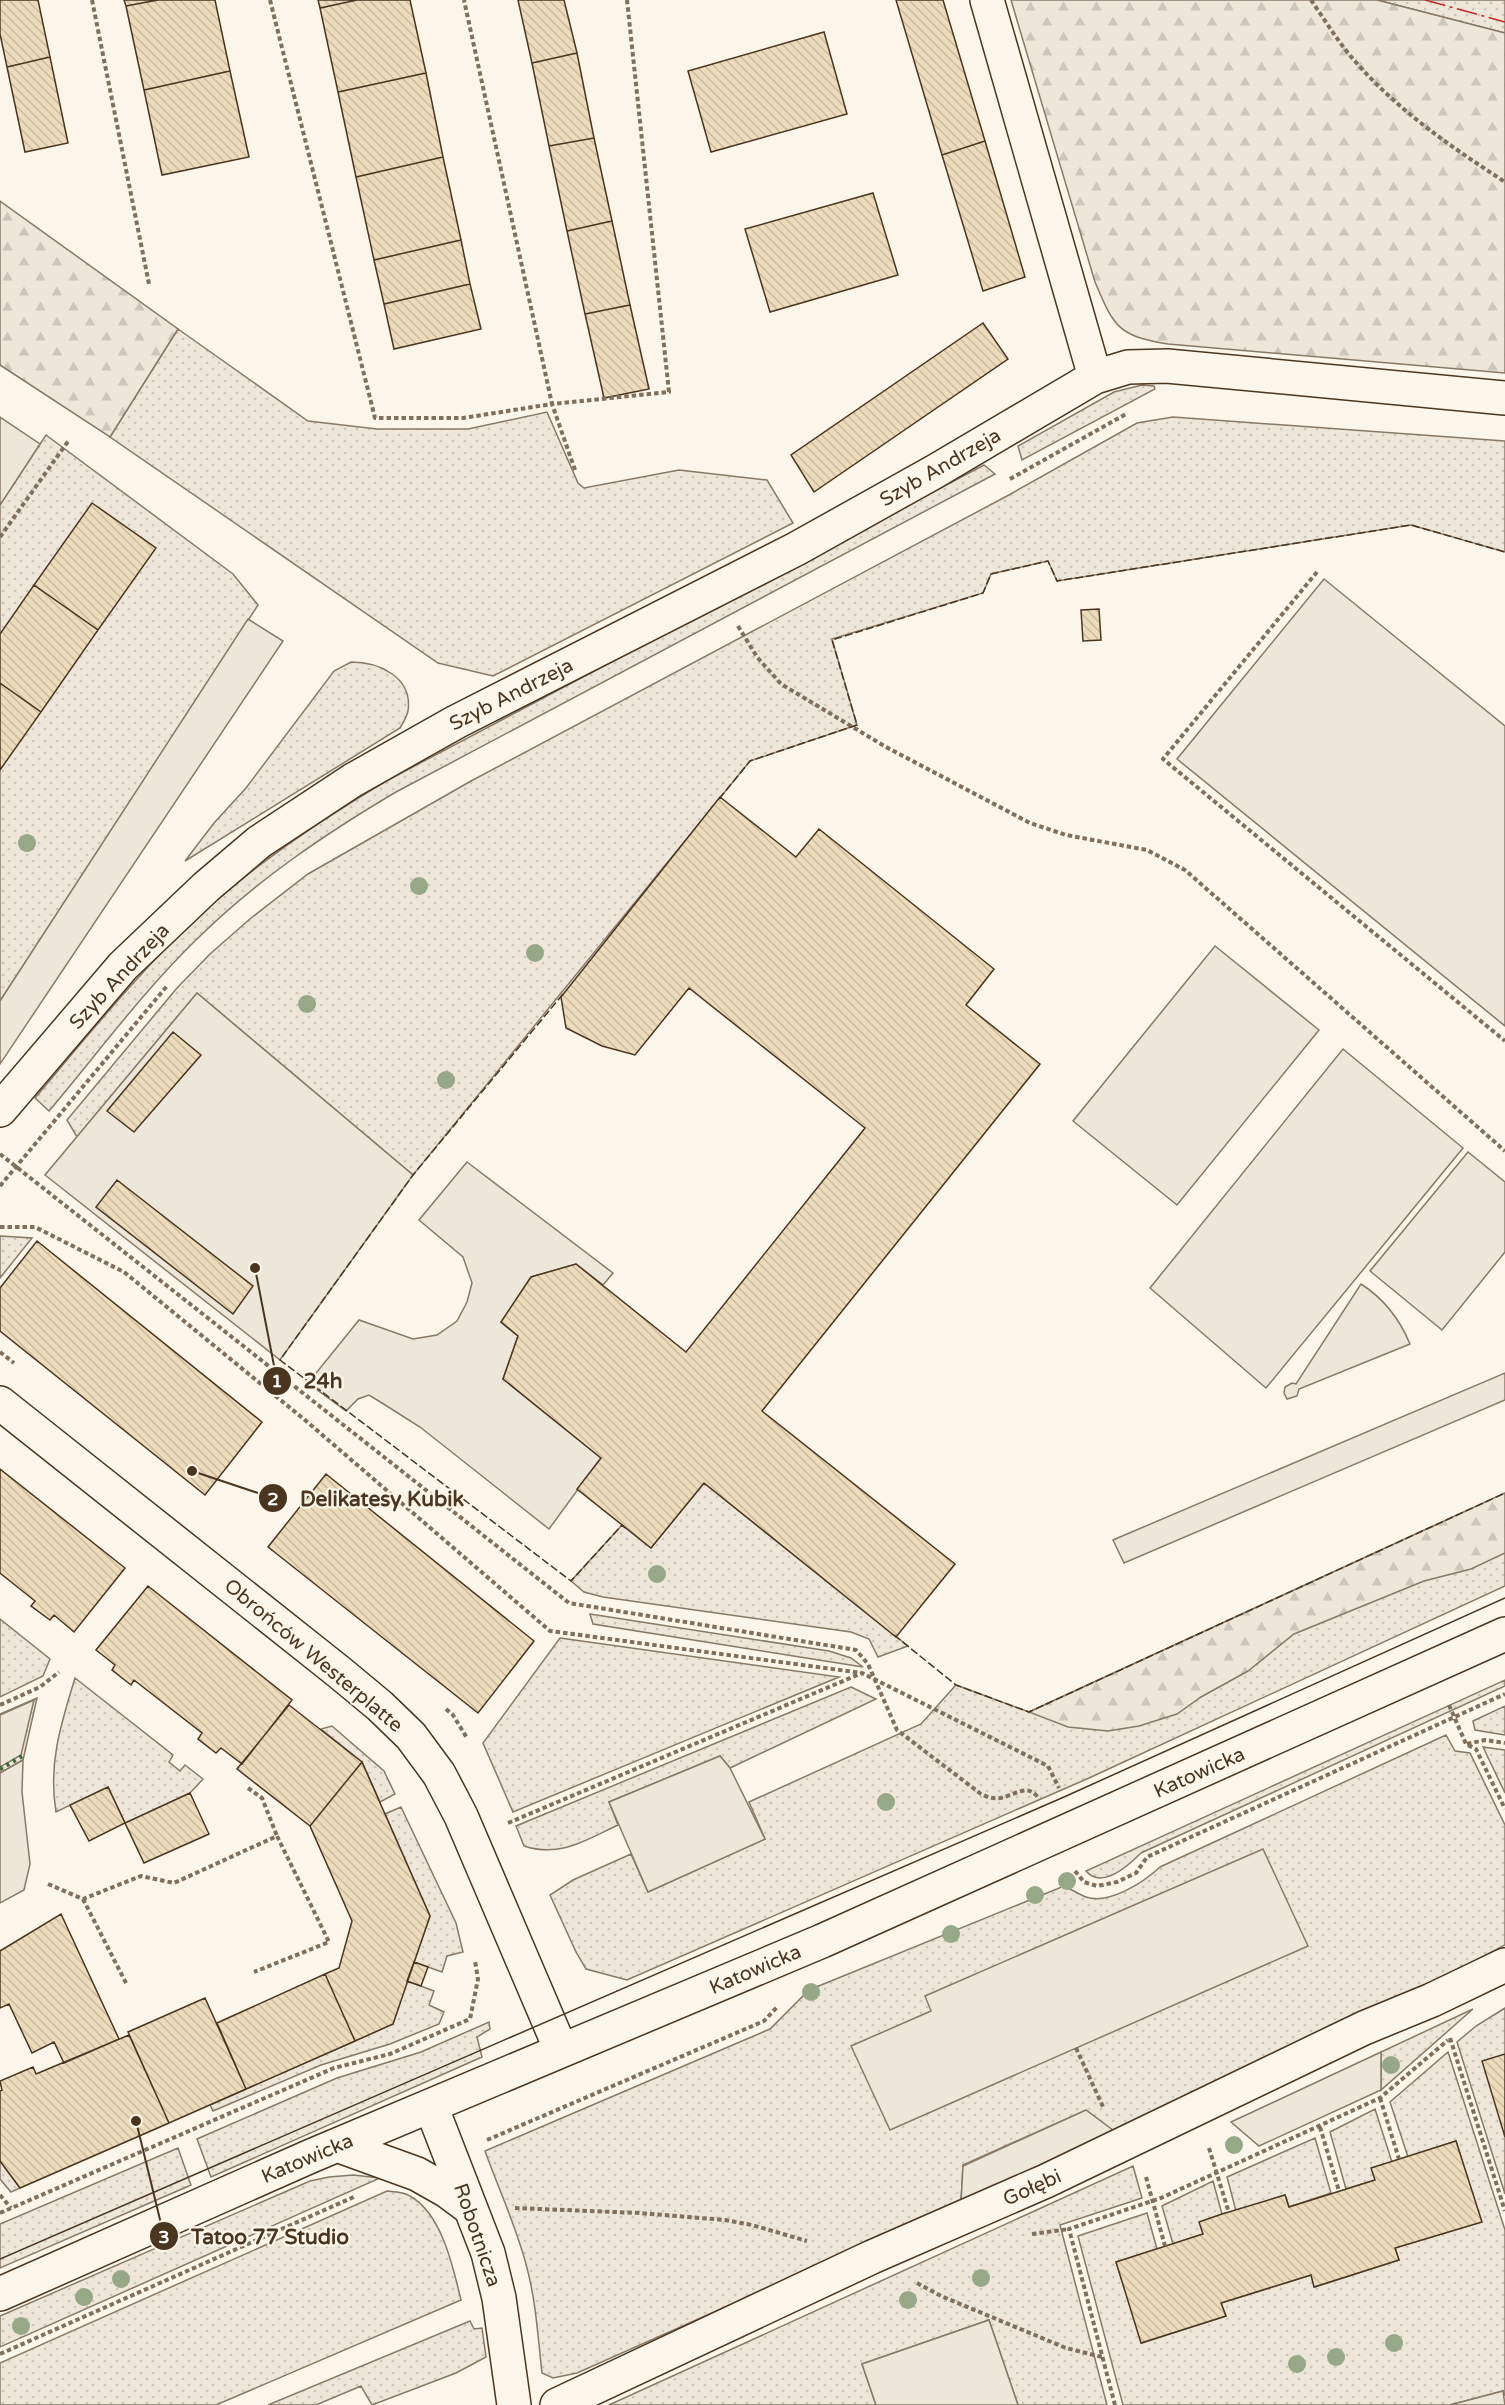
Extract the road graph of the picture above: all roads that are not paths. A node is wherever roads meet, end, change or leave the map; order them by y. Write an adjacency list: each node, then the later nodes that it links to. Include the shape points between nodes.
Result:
1 (987, 0): 2 (street)
2 (1095, 377): 3 (street, Szyb Andrzeja, via 1128,367 1167,366); 4 (street, Szyb Andrzeja, via 796,549 456,722 353,780 259,842 206,886 123,966)
3 (1505, 398)
4 (0, 1110)
5 (0, 1403): 8 (street, Obrońców Westerplatte, via 339,1672 411,1736 439,1774 461,1816)
6 (1505, 1634): 8 (street, Katowicka, via 822,1941)
7 (1505, 1965): 14 (street, Gołębi)
8 (561, 2050): 9 (street, Katowicka)
9 (431, 2106): 10 (street, Katowicka); 11 (street, Robotnicza)
10 (337, 2145): 11 (street, via 411,2172); 12 (street, Katowicka)
11 (470, 2208): 13 (street, Robotnicza, via 488,2253 499,2298)
12 (0, 2294)
13 (514, 2405)
14 (557, 2405)

